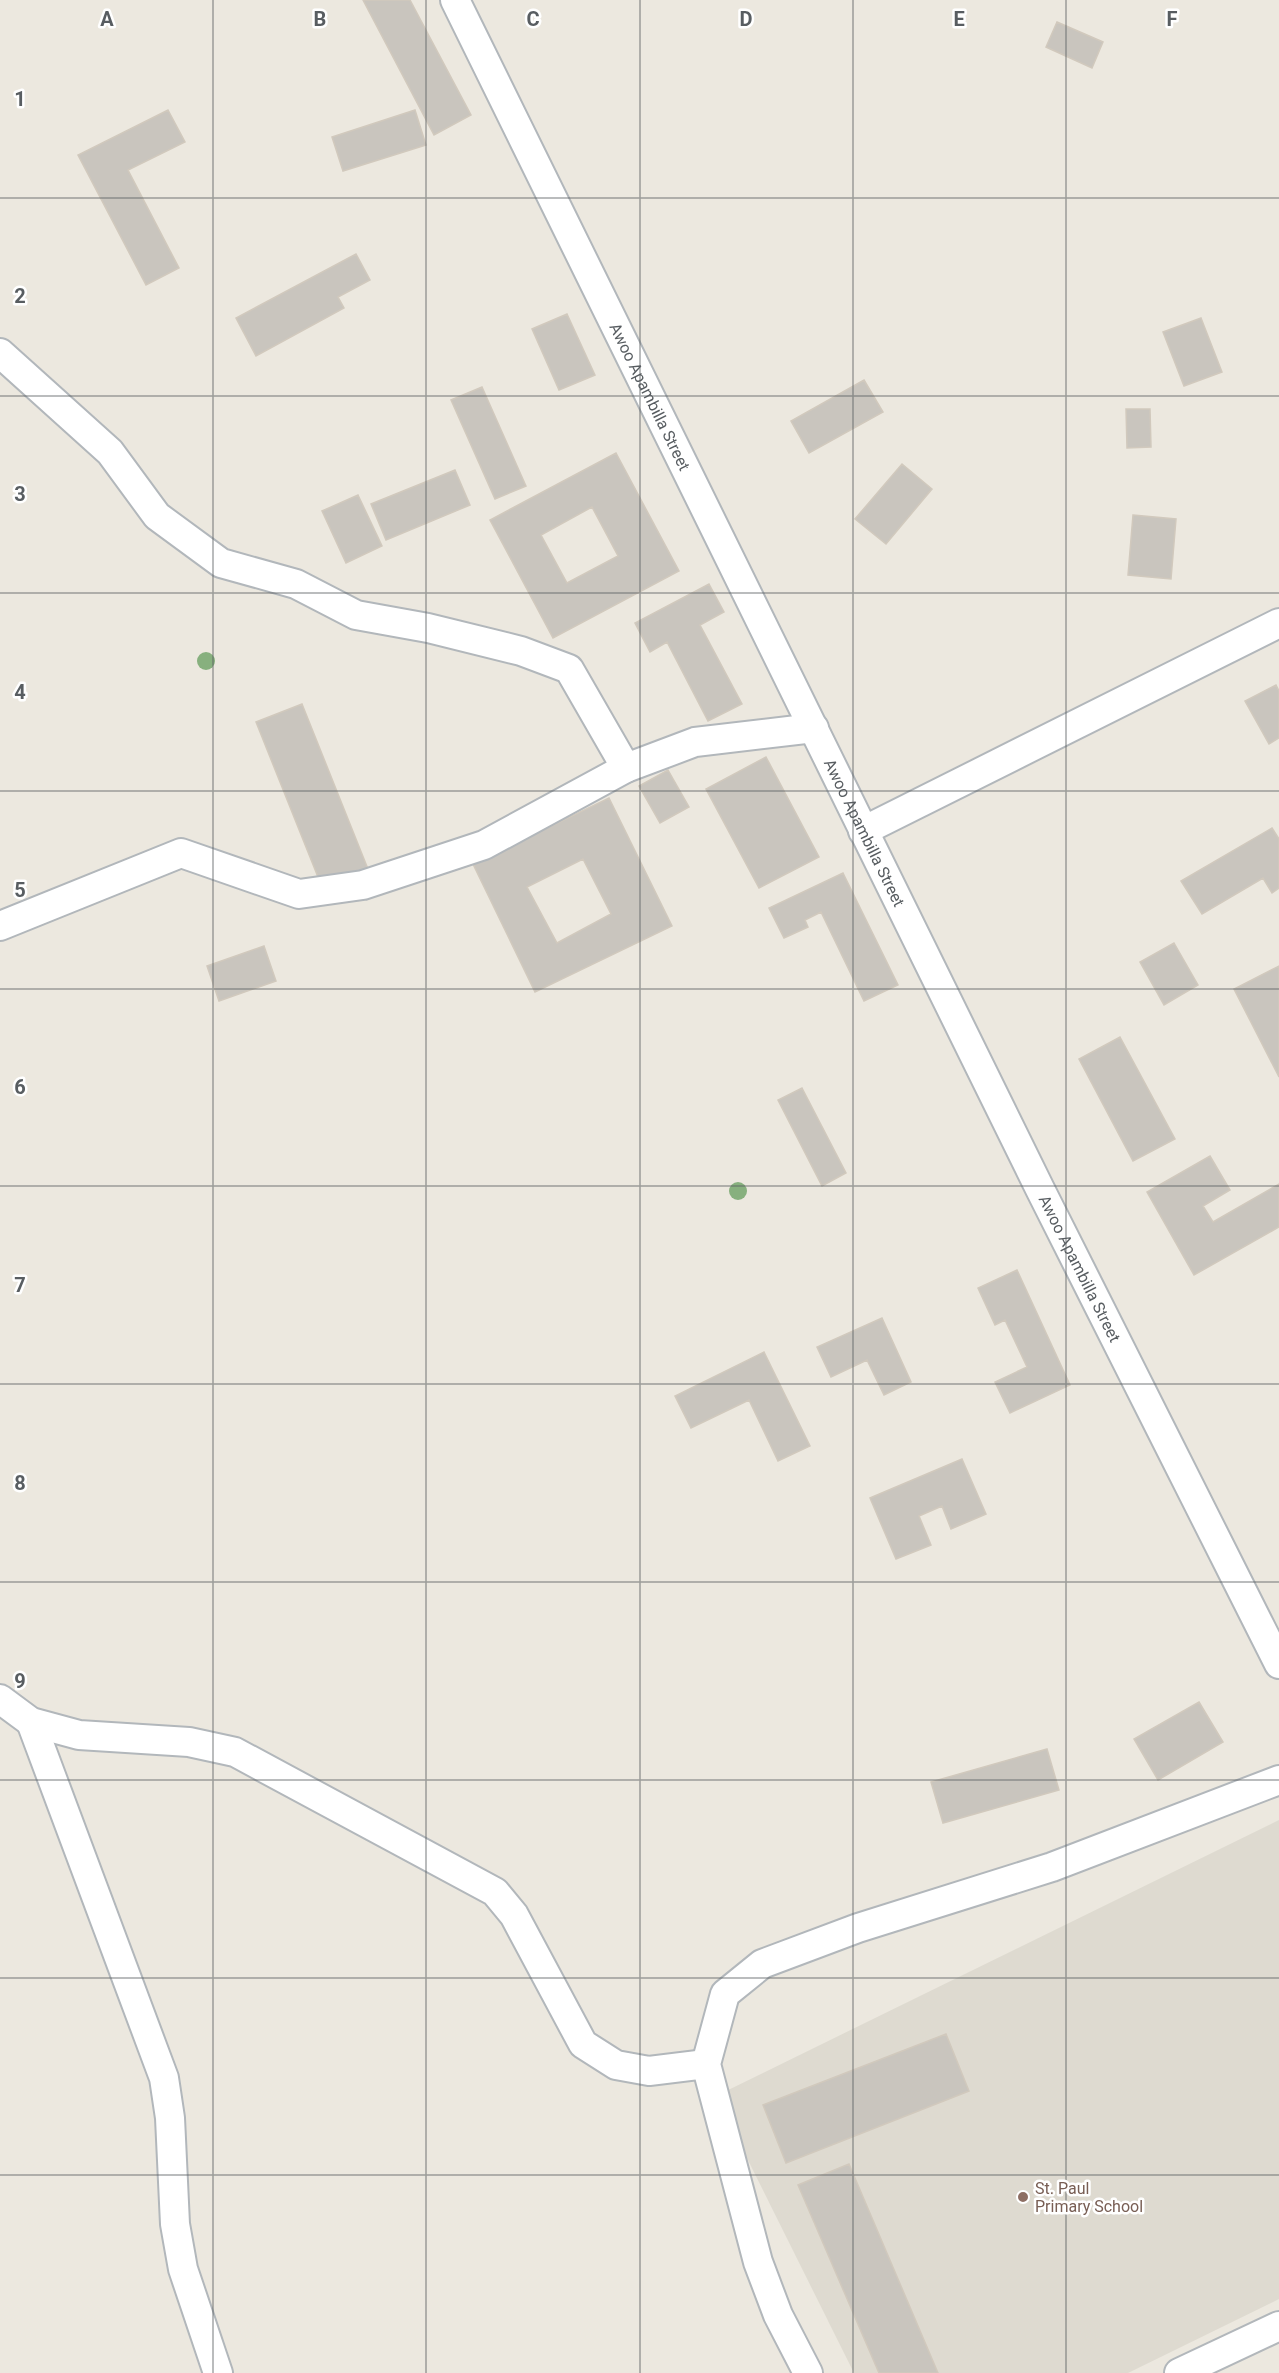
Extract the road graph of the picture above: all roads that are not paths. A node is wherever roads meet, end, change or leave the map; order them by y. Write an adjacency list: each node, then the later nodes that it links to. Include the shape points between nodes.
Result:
1 (456, 0): 4 (street, Awoo Apambilla Street)
2 (0, 352): 5 (street, via 110,452 157,516 221,562 296,584 356,615 522,651 570,669)
3 (1279, 623): 6 (street)
4 (814, 728): 5 (street, via 695,742); 6 (street, Awoo Apambilla Street)
5 (626, 768): 7 (street, via 484,845 363,885 299,894 181,853)
6 (863, 831): 8 (street, Awoo Apambilla Street)
7 (0, 926)
8 (1279, 1664)
9 (0, 1700): 10 (street)
10 (31, 1722): 12 (street, via 79,1735 189,1742 236,1752 495,1892 514,1916 583,2043 616,2065 649,2071); 14 (street, via 165,2078 171,2118 175,2224 183,2269)
11 (1279, 1780): 12 (street, via 1052,1867 858,1928 762,1964 725,1994)
12 (706, 2064): 15 (street, via 758,2262 778,2315)
13 (1279, 2326): 16 (street)
14 (218, 2373)
15 (808, 2373)
16 (1179, 2373)

